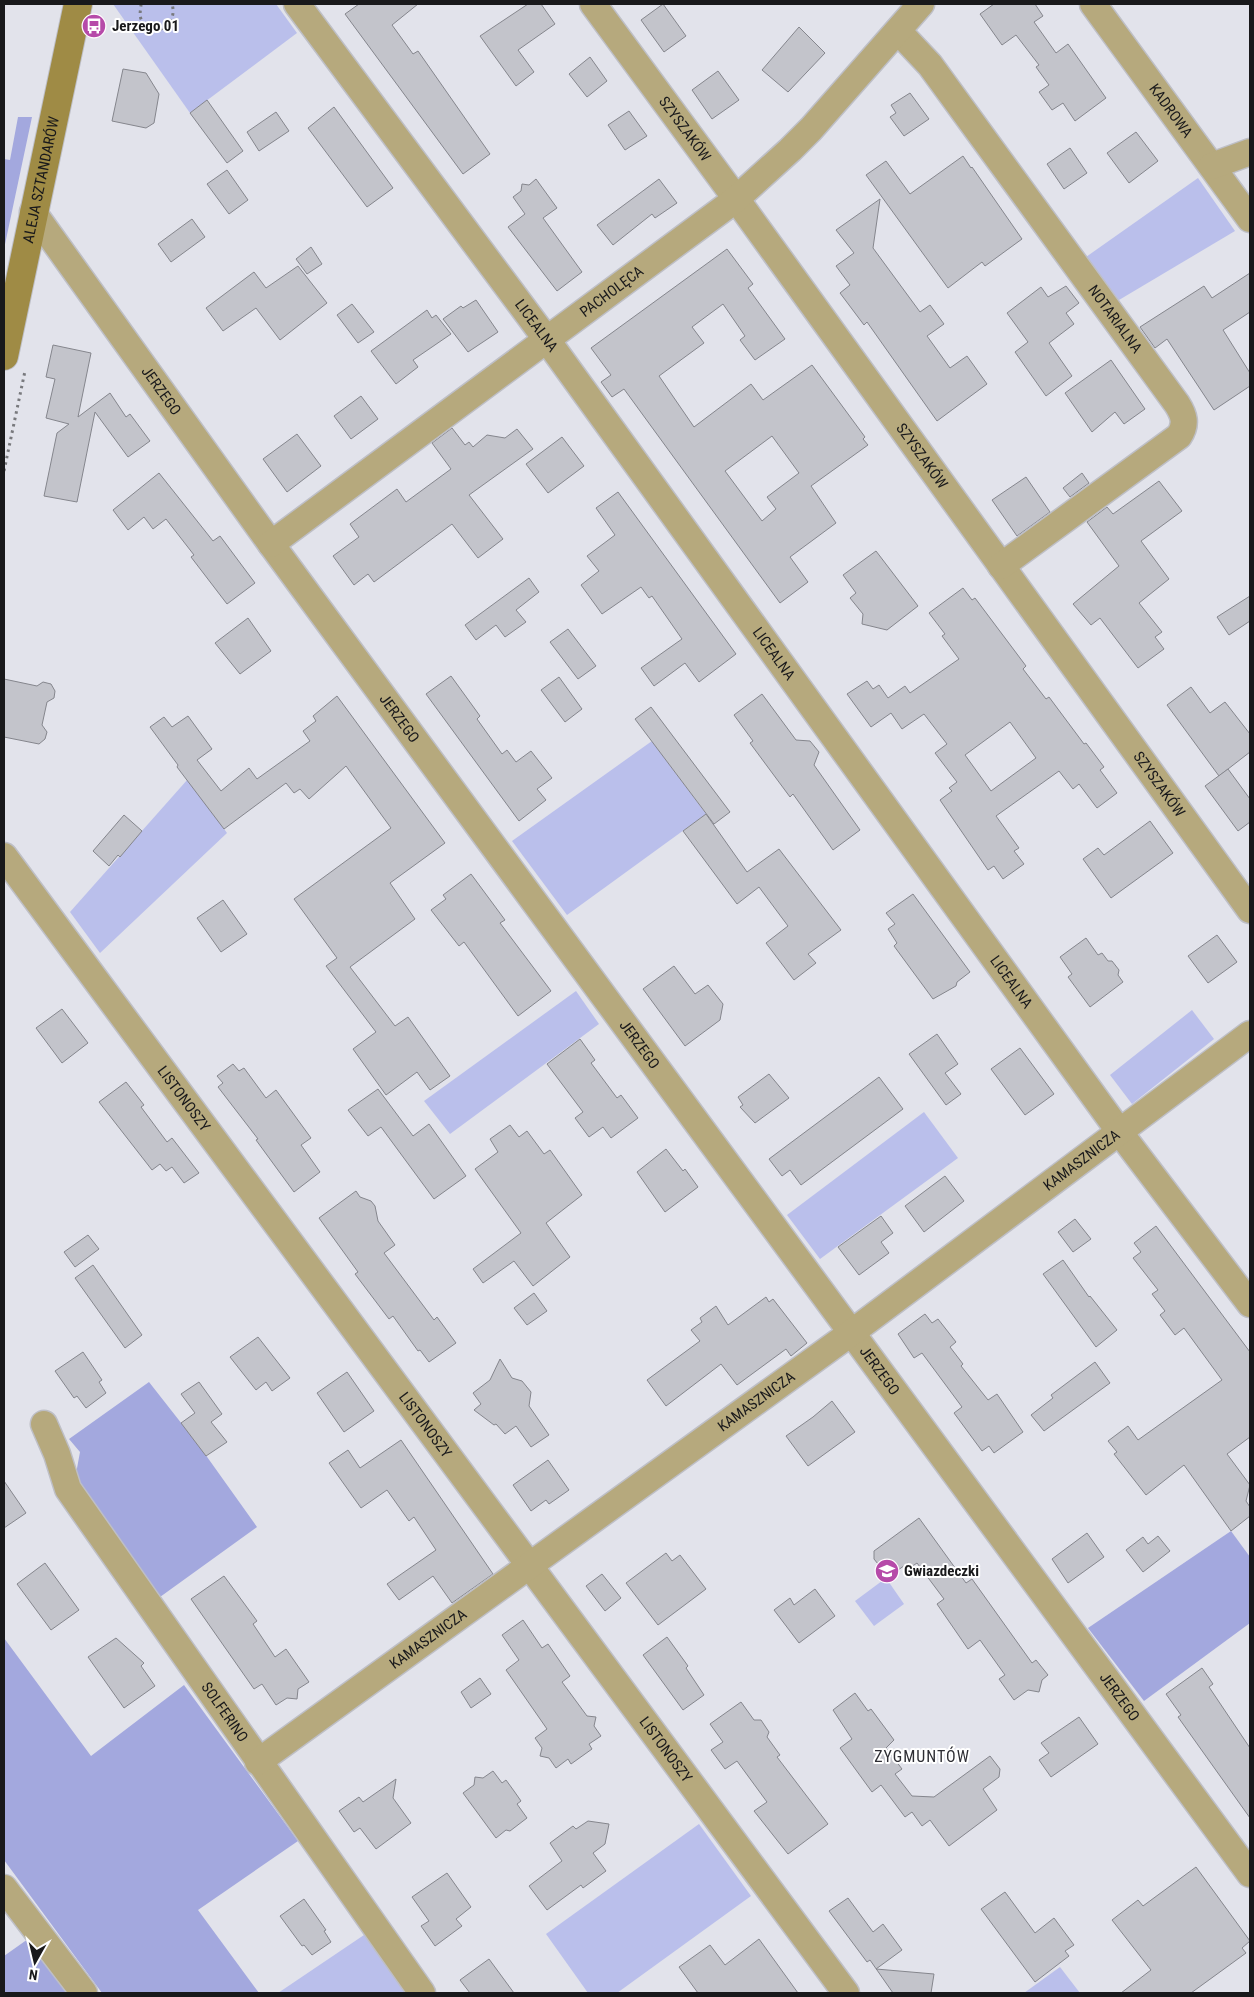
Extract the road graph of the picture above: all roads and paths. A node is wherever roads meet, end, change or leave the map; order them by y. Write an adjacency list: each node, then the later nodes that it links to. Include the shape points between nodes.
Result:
1 (78, 4): 12 (street, ALEJA SZTANDARÓW)
2 (141, 4): 3 (path, via 145,25 157,30 170,24 174,10)
3 (172, 4)
4 (297, 4): 14 (street, LICEALNA)
5 (592, 4): 11 (street, SZYSZAKÓW)
6 (921, 4): 8 (street, PACHOLĘCA)
7 (1093, 4): 10 (street, KADROWA)
8 (898, 31): 11 (street, PACHOLĘCA, via 811,129); 17 (street, NOTARIALNA, via 935,72 1184,416 1179,436)
9 (1250, 152): 10 (street)
10 (1212, 166): 13 (street, KADROWA)
11 (735, 200): 14 (street, PACHOLĘCA); 17 (street, SZYSZAKÓW)
12 (33, 212): 15 (street, ALEJA SZTANDARÓW); 16 (street, JERZEGO)
13 (1250, 219)
14 (547, 340): 16 (street, PACHOLĘCA); 21 (street, LICEALNA)
15 (4, 356)
16 (271, 544): 23 (street, JERZEGO)
17 (1001, 566): 19 (street, SZYSZAKÓW)
18 (4, 856): 25 (street, LISTONOSZY)
19 (1250, 910)
20 (1250, 1034): 21 (street, KAMASZNICZA)
21 (1119, 1131): 22 (street, LICEALNA); 23 (street, KAMASZNICZA)
22 (1250, 1304)
23 (850, 1333): 25 (street, KAMASZNICZA); 27 (street, JERZEGO)
24 (44, 1424): 26 (street, SOLFERINO, via 68,1489)
25 (529, 1566): 26 (street, KAMASZNICZA); 31 (street, LISTONOSZY)
26 (258, 1762): 30 (street, SOLFERINO)
27 (1250, 1874)
28 (4, 1888): 29 (street)
29 (84, 1993)
30 (422, 1993)
31 (846, 1993)

